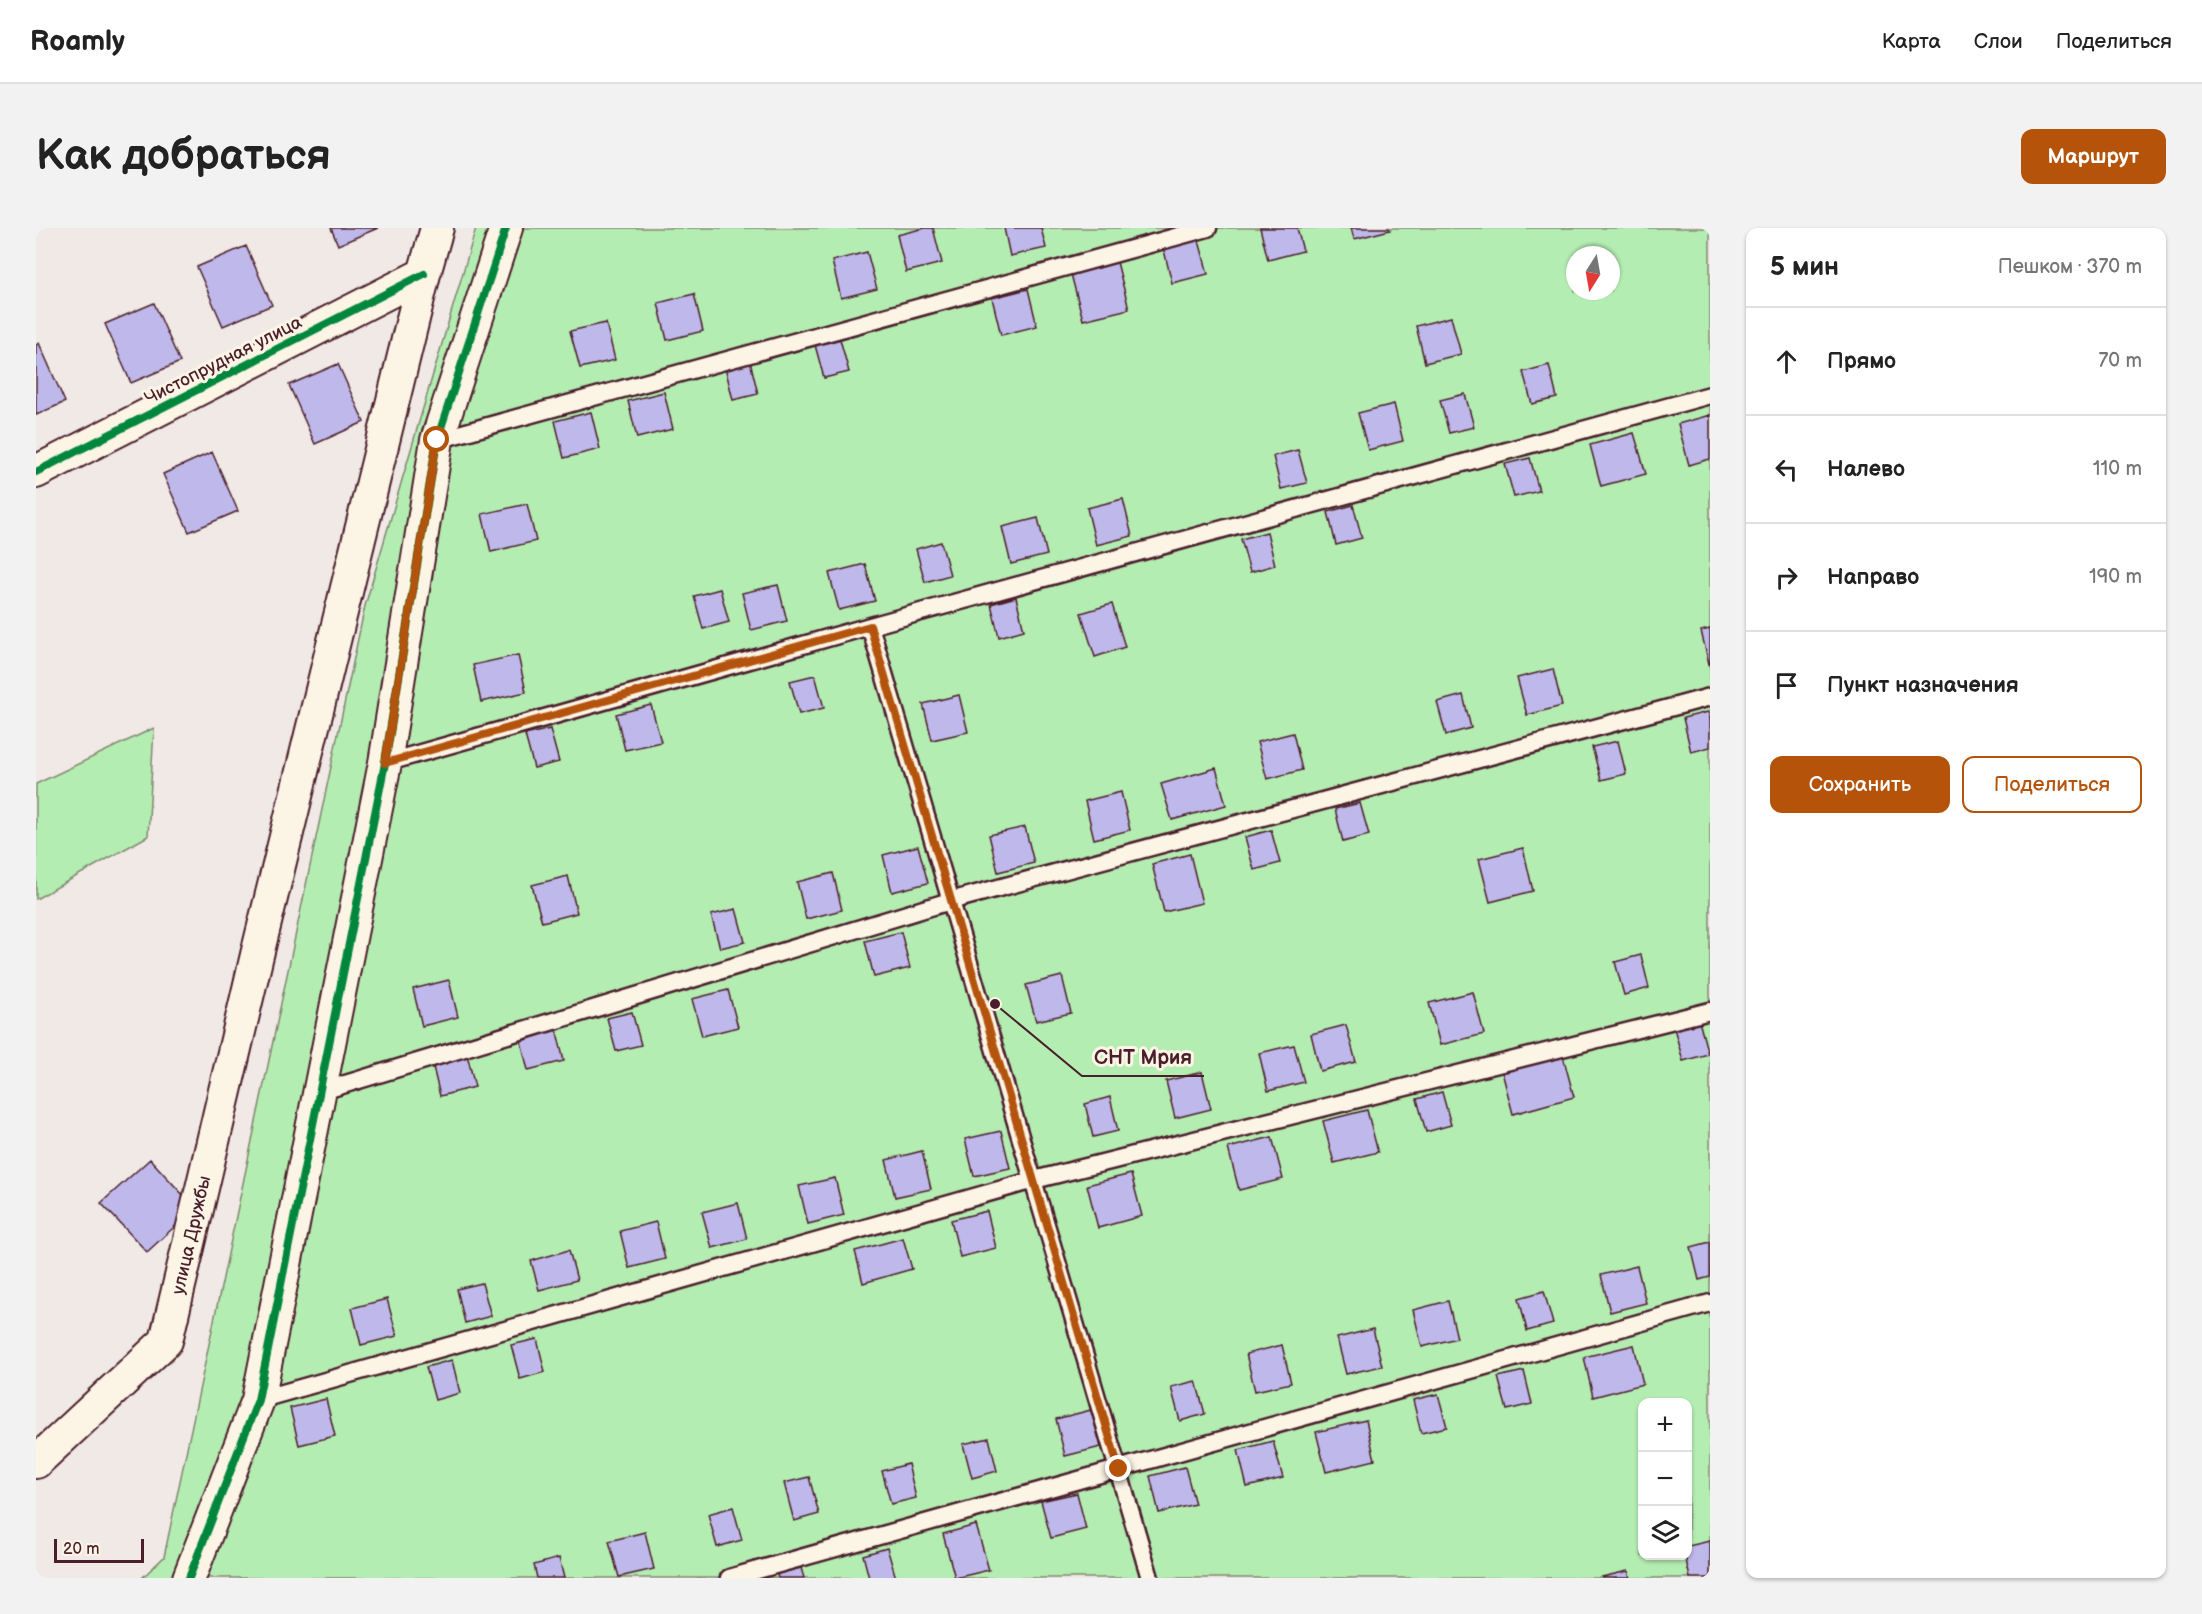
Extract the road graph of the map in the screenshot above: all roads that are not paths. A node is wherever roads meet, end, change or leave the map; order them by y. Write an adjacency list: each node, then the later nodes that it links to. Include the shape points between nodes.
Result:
1 (437, 228): 4 (street, улица Дружбы)
2 (506, 228): 6 (street)
3 (1208, 228): 6 (lane)
4 (424, 274): 7 (street, Чистопрудная улица); 17 (street, улица Дружбы, via 166,1341)
5 (1710, 395): 8 (lane)
6 (437, 440): 10 (street)
7 (36, 472)
8 (870, 626): 10 (lane); 11 (lane)
9 (1710, 697): 11 (lane)
10 (385, 763): 13 (street)
11 (950, 901): 13 (lane); 14 (lane)
12 (1710, 1011): 14 (lane)
13 (319, 1092): 16 (street)
14 (1034, 1180): 16 (lane); 18 (lane)
15 (1710, 1303): 18 (lane)
16 (258, 1400): 19 (street)
17 (36, 1462)
18 (1119, 1469): 20 (lane); 21 (lane)
19 (189, 1578)
20 (729, 1578)
21 (1150, 1578)

